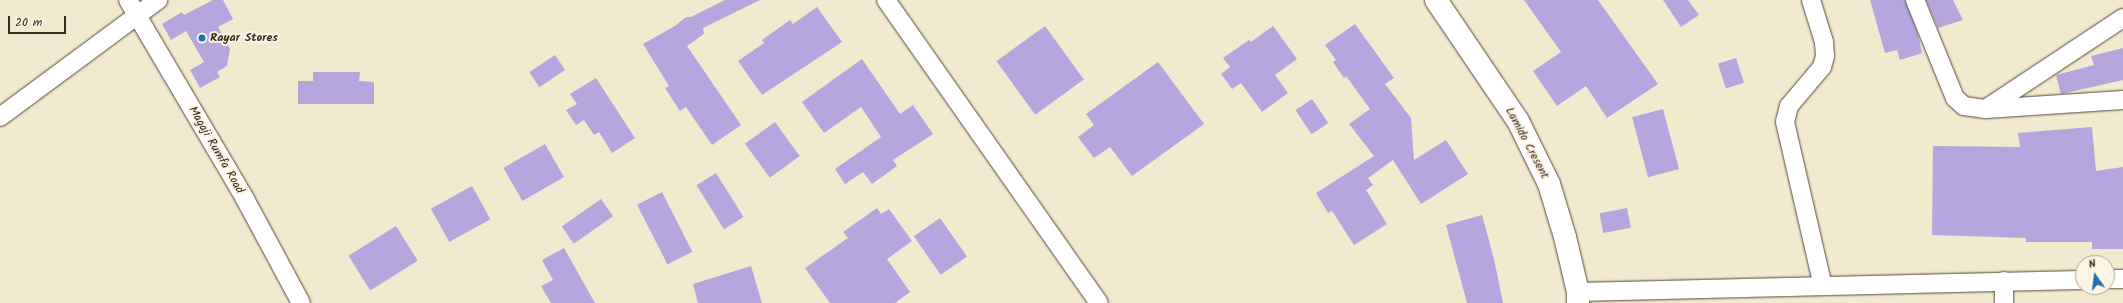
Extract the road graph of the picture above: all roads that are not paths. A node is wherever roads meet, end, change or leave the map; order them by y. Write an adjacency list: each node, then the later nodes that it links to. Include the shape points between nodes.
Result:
1 (128, 0): 7 (street, Magaji Rumfa Road)
2 (158, 0): 7 (street)
3 (886, 0): 17 (street)
4 (1436, 0): 15 (street, Lamido Cresent, via 1518,121 1545,177 1565,237)
5 (1811, 0): 14 (street, via 1826,56 1822,67 1790,106 1785,122)
6 (1915, 0): 10 (street, via 1954,98 1964,106)
7 (138, 15): 11 (street); 16 (street, Magaji Rumfa Road, via 245,199)
8 (2123, 18): 10 (street)
9 (2123, 100): 10 (street)
10 (1986, 109)
11 (0, 117)
12 (2075, 280): 13 (street)
13 (2004, 281): 14 (street); 18 (street)
14 (1823, 286): 15 (street)
15 (1578, 298)
16 (301, 303)
17 (1099, 303)
18 (2004, 303)

